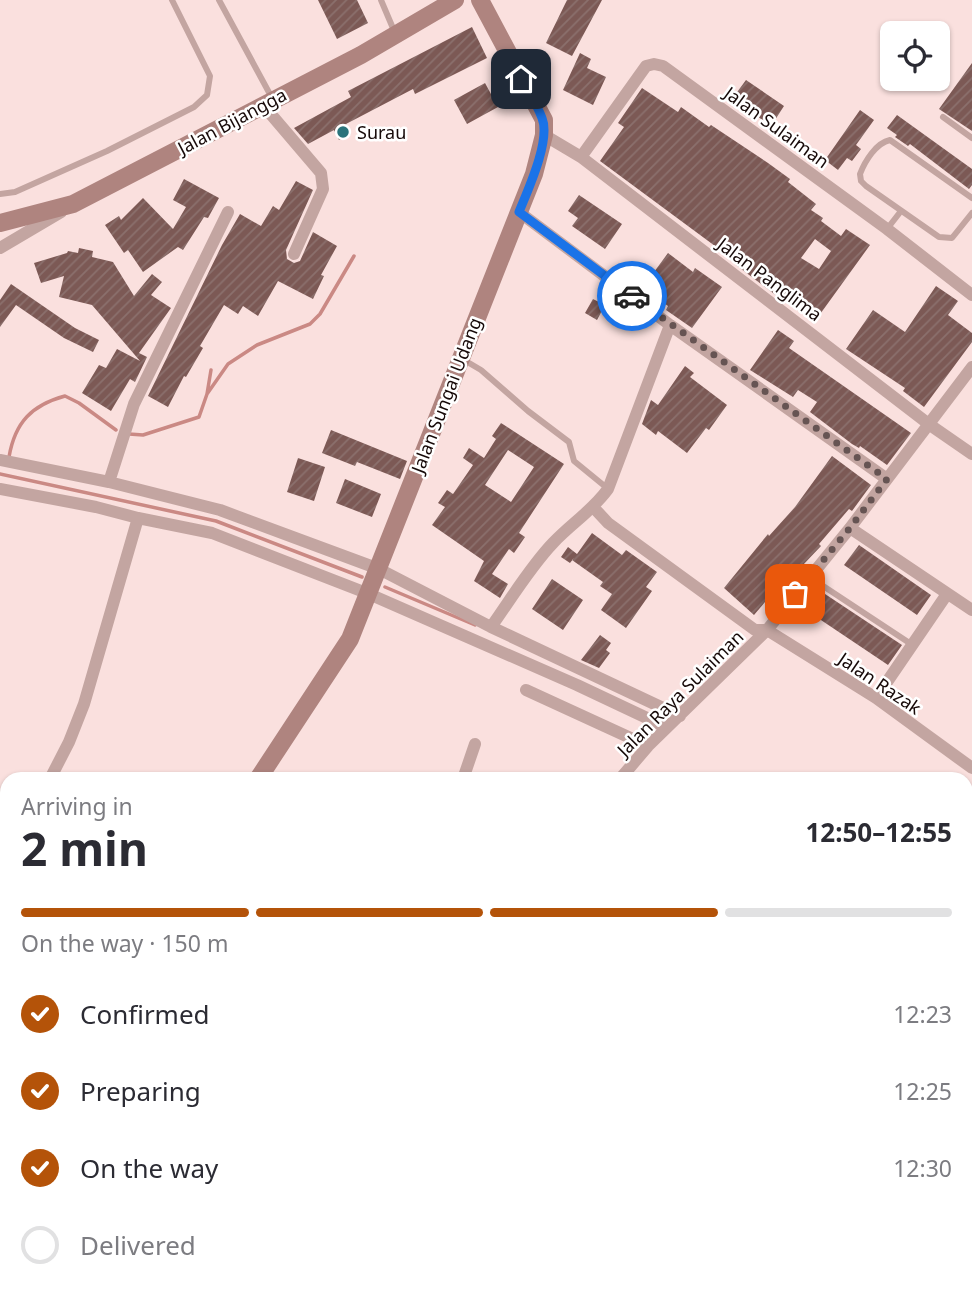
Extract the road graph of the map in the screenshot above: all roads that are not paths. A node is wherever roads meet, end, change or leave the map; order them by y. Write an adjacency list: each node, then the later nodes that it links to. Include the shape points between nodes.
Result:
1 (172, 0): 12 (lane, via 210,76 207,95 194,107 107,151 15,192)
2 (219, 0): 7 (lane)
3 (381, 0): 6 (lane)
4 (456, 0): 6 (street, Jalan Bijangga)
5 (480, 0): 9 (street, via 544,120)
6 (396, 34): 7 (street, Jalan Bijangga)
7 (268, 102): 14 (street, Jalan Bijangga); 22 (street, via 321,173 323,189)
8 (943, 117): 10 (lane)
9 (544, 135): 11 (street, Jalan Panglima); 17 (street, Jalan Sungai Udang)
10 (972, 138)
11 (581, 157): 20 (street, Jalan Sulaiman, via 646,66 663,66); 27 (street, Jalan Panglima)
12 (0, 194)
13 (972, 198): 15 (lane, via 896,143 883,141 863,167 861,181)
14 (73, 204): 19 (street, Jalan Bijangga); 21 (street)
15 (901, 211): 18 (lane, via 945,240 957,234); 20 (lane)
16 (228, 212): 31 (street, via 134,404)
17 (519, 212): 24 (street); 25 (street, Jalan Sungai Udang)
18 (972, 213)
19 (0, 223)
20 (887, 229): 23 (street, Jalan Sulaiman)
21 (0, 248)
22 (294, 254)
23 (972, 295)
24 (670, 325): 30 (street); 33 (street)
25 (460, 358): 33 (lane, via 569,442 574,461); 37 (street, Jalan Sungai Udang)
26 (972, 367): 27 (street, Jalan Raya Sulaiman)
27 (930, 425): 28 (street, Jalan Panglima); 30 (street, Jalan Raya Sulaiman)
28 (972, 454)
29 (0, 460): 31 (street)
30 (887, 479): 36 (street, Jalan Raya Sulaiman)
31 (109, 482): 37 (street, via 220,510)
32 (0, 489): 35 (street)
33 (608, 489): 34 (street)
34 (594, 508): 42 (street, via 551,545); 43 (street, Jalan Razak, via 755,630)
35 (138, 518): 39 (street, via 212,533); 54 (street, via 84,704)
36 (850, 528): 38 (street, Jalan Raya Sulaiman); 40 (street)
37 (379, 569): 39 (street, Jalan Sungai Udang); 42 (street)
38 (809, 576): 43 (street, Jalan Raya Sulaiman); 44 (lane)
39 (369, 594): 45 (street); 55 (street, Jalan Sungai Udang, via 350,639)
40 (947, 594): 41 (street); 44 (street)
41 (972, 610)
42 (491, 627): 49 (street)
43 (766, 630): 47 (street, Jalan Razak); 49 (street, Jalan Raya Sulaiman)
44 (911, 644): 47 (street)
45 (577, 685): 48 (street); 50 (street)
46 (526, 690): 48 (street)
47 (876, 698): 53 (street, Jalan Razak)
48 (567, 709): 52 (street)
49 (680, 716): 50 (street, Jalan Raya Sulaiman)
50 (666, 727): 52 (street, Jalan Raya Sulaiman)
51 (475, 744): 56 (street)
52 (648, 746): 57 (street, Jalan Raya Sulaiman)
53 (972, 768)
54 (54, 772)
55 (263, 772)
56 (465, 772)
57 (626, 772)

